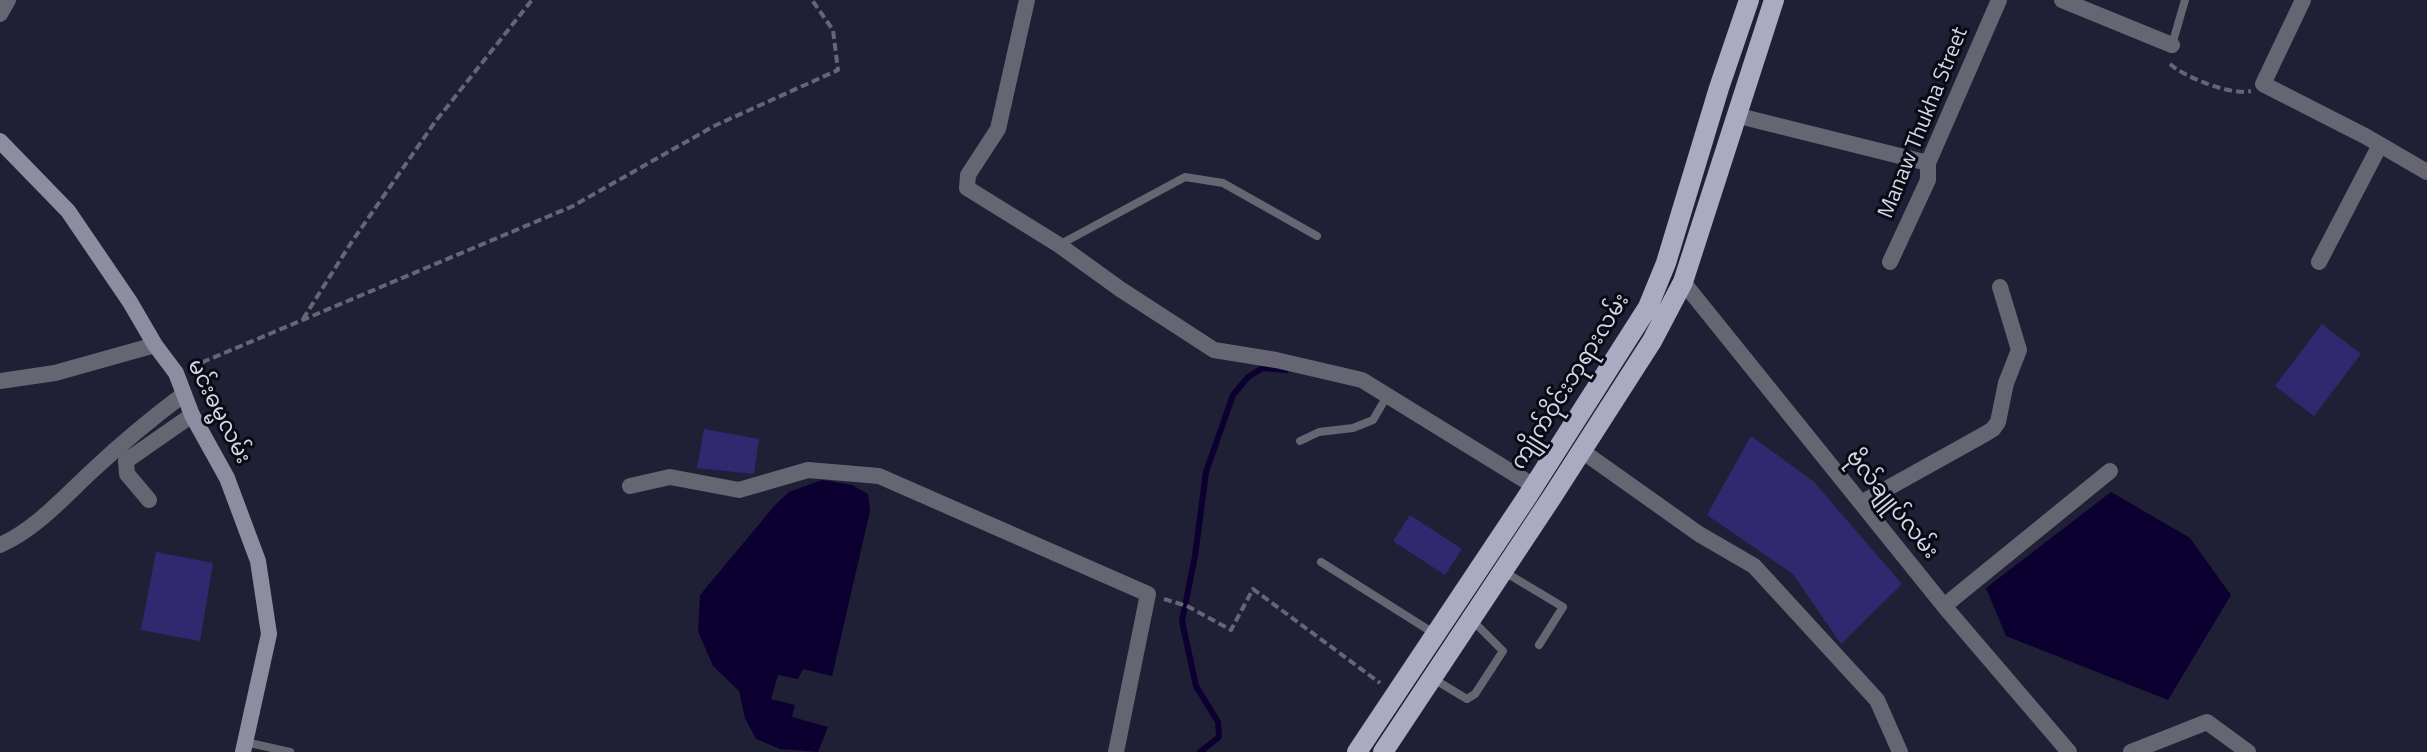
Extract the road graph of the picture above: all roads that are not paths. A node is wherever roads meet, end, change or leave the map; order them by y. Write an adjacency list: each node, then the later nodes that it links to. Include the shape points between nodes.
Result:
1 (8, 0): 9 (street)
2 (1027, 0): 18 (street, via 998,129 966,184)
3 (1749, 0): 11 (main road, ကျိုက်ဝိုင်းဘုရားလမ်း)
4 (1774, 0): 12 (main road, ကျိုက်ဝိုင်းဘုရားလမ်း)
5 (1999, 0): 15 (street, Manaw Thukha Street)
6 (2062, 0): 10 (street)
7 (2185, 0): 10 (lane)
8 (2303, 0): 14 (street, via 2263,84)
9 (0, 14)
10 (2172, 45)
11 (1712, 110): 12 (main road); 32 (main road, ကျိုက်ဝိုင်းဘုရားလမ်း, via 1648,307)
12 (1735, 115): 15 (street); 21 (main road, ကျိုက်ဝိုင်းဘုရားလမ်း)
13 (0, 141): 23 (main road, မင်းဓမ္မလမ်း, via 68,211)
14 (2380, 145): 16 (street); 20 (street)
15 (1928, 163): 19 (street, Manaw Thukha Street, via 1928,180)
16 (2427, 172)
17 (1317, 236): 18 (lane, via 1223,183 1185,177)
18 (1059, 245): 26 (street, via 1214,350 1362,380)
19 (1890, 262)
20 (2319, 262)
21 (1683, 282): 29 (main road, ကျိုက်ဝိုင်းဘုရားလမ်း); 34 (street, ဗိုလ်ချူပ်လမ်း)
22 (2000, 287): 34 (street, via 2019,350 1998,422)
23 (155, 345): 24 (street, via 55,373); 25 (main road, မင်းဓမ္မလမ်း)
24 (0, 381)
25 (184, 394): 27 (main road, မင်းဓမ္မလမ်း); 35 (street, via 37,522)
26 (1387, 396): 28 (lane, via 1373,420); 32 (street)
27 (192, 415): 33 (street, via 126,461 127,474); 44 (main road, မင်းဓမ္မလမ်း, via 227,478 258,561 269,634)
28 (1300, 441)
29 (1582, 451): 37 (main road, ကျိုက်ဝိုင်းဘုရားလမ်း); 49 (street, via 1754,566 1877,700)
30 (2110, 471): 38 (street)
31 (630, 486): 46 (street, via 670,477 739,490 808,470 879,476 1148,594)
32 (1534, 486): 40 (main road, ကျိုက်ဝိုင်းဘုရားလမ်း)
33 (149, 500)
34 (1861, 503): 38 (street, ဗိုလ်ချူပ်လမ်း)
35 (0, 545)
36 (1321, 562): 40 (lane)
37 (1503, 571): 39 (main road, ကျိုက်ဝိုင်းဘုရားလမ်း); 41 (lane, via 1563,607)
38 (1944, 606): 50 (street, ဗိုလ်ချူပ်လမ်း)
39 (1472, 619): 42 (main road, ကျိုက်ဝိုင်းဘုရားလမ်း); 43 (lane, via 1503,651 1475,694 1467,699)
40 (1435, 634): 42 (lane); 47 (main road, ကျိုက်ဝိုင်းဘုရားလမ်း)
41 (1539, 645)
42 (1454, 646): 43 (main road, ကျိုက်ဝိုင်းဘုရားလမ်း)
43 (1432, 678): 48 (main road, ကျိုက်ဝိုင်းဘုရားလမ်း)
44 (244, 747): 45 (lane)
45 (290, 752)
46 (1116, 752)
47 (1357, 752)
48 (1383, 752)
49 (1900, 752)
50 (2069, 752)
51 (2131, 752): 52 (street, via 2207,722)
52 (2248, 752)

